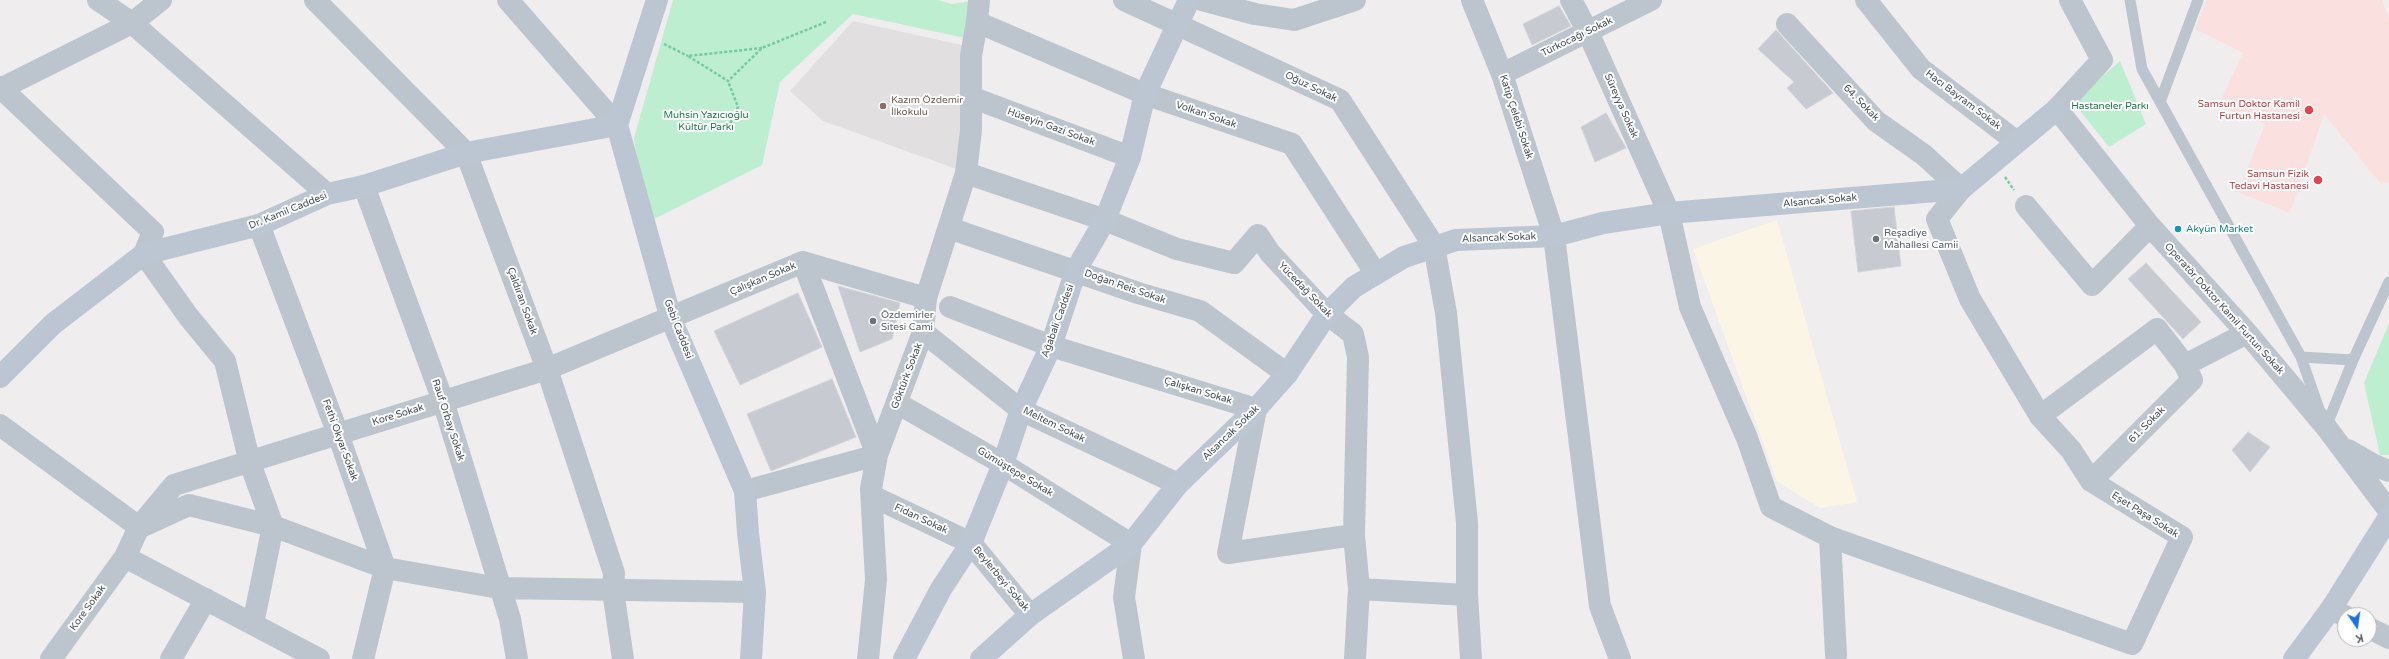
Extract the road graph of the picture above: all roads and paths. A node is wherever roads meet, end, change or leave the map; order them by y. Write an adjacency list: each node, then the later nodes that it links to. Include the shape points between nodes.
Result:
1 (98, 0): 20 (street)
2 (161, 0): 20 (street)
3 (315, 0): 37 (street, Çaldıran Sokak)
4 (508, 0): 34 (street)
5 (657, 0): 24 (street)
6 (979, 0): 19 (street, Göktürk Sokak)
7 (1124, 0): 22 (street, Oğuz Sokak)
8 (1189, 0): 22 (street, Ağabali Caddesi)
9 (1202, 0): 10 (street, via 1255,14 1294,20)
10 (1355, 0)
11 (1472, 0): 27 (street, Katip Çelebi Sokak)
12 (1571, 0): 23 (street, Süreyya Sokak)
13 (1651, 0): 23 (street, Türkocağı Sokak)
14 (1866, 0): 36 (street, Hacı Bayram Sokak, via 1921,69)
15 (2070, 0): 33 (street, via 2102,60)
16 (2130, 0): 32 (lane, via 2142,69)
17 (2198, 0): 32 (lane)
18 (826, 22): 25 (path)
19 (977, 22): 30 (street, Volkan Sokak); 31 (street, Göktürk Sokak, via 971,56)
20 (132, 23): 29 (street); 43 (street)
21 (1787, 24): 42 (street, 64. Sokak, via 1876,120 1924,155)
22 (1177, 25): 30 (street, Ağabali Caddesi); 51 (street, Oğuz Sokak, via 1340,100)
23 (1588, 32): 27 (street, Türkocağı Sokak); 45 (street, Süreyya Sokak)
24 (646, 35): 26 (path); 34 (street)
25 (762, 48): 26 (path); 28 (path)
26 (688, 56): 28 (path)
27 (1502, 74): 50 (street, Katip Çelebi Sokak)
28 (728, 81): 35 (path, via 738,107)
29 (0, 88): 52 (street, via 153,232)
30 (1146, 94): 38 (street, Ağabali Caddesi); 55 (street, Volkan Sokak, via 1292,144)
31 (971, 97): 38 (street, Hüseyin Gazi Sokak); 40 (street, Göktürk Sokak, via 971,130)
32 (2160, 102): 64 (lane)
33 (2057, 109): 36 (street); 48 (street, Operatör Doktor Kamil Furtun Sokak)
34 (617, 125): 37 (street, Dr. Kamil Caddesi); 60 (street, Gebi Caddesi)
35 (726, 132)
36 (2017, 142): 39 (street)
37 (466, 153): 41 (street, Dr. Kamil Caddesi); 67 (street, Çaldıran Sokak)
38 (1130, 157): 46 (street, Ağabali Caddesi)
39 (1994, 162): 42 (street); 44 (path)
40 (966, 173): 46 (street, Yücedağ Sokak); 49 (street, Göktürk Sokak)
41 (364, 186): 43 (street, Dr. Kamil Caddesi); 70 (street, Rauf Orbay Sokak)
42 (1961, 189): 45 (street, Alsancak Sokak); 74 (street, Eşet Paşa Sokak, via 1937,219 1970,299)
43 (327, 194): 47 (street, Dr. Kamil Caddesi)
44 (2026, 206): 48 (street, via 2092,285)
45 (1669, 213): 50 (street, Alsancak Sokak, via 1603,223); 92 (street, Süreyya Sokak, via 1690,307 1747,438 1771,507)
46 (1104, 220): 54 (street, Ağabali Caddesi); 59 (street, Yücedağ Sokak, via 1177,249 1234,262 1258,235 1270,253)
47 (259, 225): 52 (street, Dr. Kamil Caddesi); 77 (street, Fethi Okyar Sokak)
48 (2150, 226): 62 (street, Operatör Doktor Kamil Furtun Sokak)
49 (948, 228): 54 (street, Doğan Reis Sokak); 57 (street, Göktürk Sokak)
50 (1554, 236): 51 (street, Alsancak Sokak, via 1456,240); 124 (street, Katip Çelebi Sokak, via 1600,606)
51 (1434, 246): 55 (street, Alsancak Sokak, via 1404,257); 101 (street, via 1446,313 1467,523)
52 (144, 254): 69 (street, Dr. Kamil Caddesi, via 53,324); 80 (street, via 188,316 225,361)
53 (803, 262): 57 (street, Çalışkan Sokak); 60 (street, Çalışkan Sokak); 79 (street)
54 (1076, 270): 63 (street, Ağabali Caddesi); 68 (street, Doğan Reis Sokak, via 1138,293 1200,311)
55 (1376, 274): 59 (street, Alsancak Sokak, via 1354,287)
56 (2389, 282): 65 (lane)
57 (926, 298): 61 (street, Göktürk Sokak)
58 (950, 307): 63 (street, Çalışkan Sokak)
59 (1327, 314): 68 (street, Alsancak Sokak); 91 (street, Yücedağ Sokak, via 1353,334 1358,357)
60 (671, 319): 67 (street, Kore Sokak); 85 (street, Gebi Caddesi)
61 (923, 332): 71 (street, Göktürk Sokak); 73 (street, Meltem Sokak)
62 (2247, 333): 66 (street); 76 (street, Operatör Doktor Kamil Furtun Sokak)
63 (1051, 346): 72 (street, Çalışkan Sokak); 73 (street, Ağabali Caddesi)
64 (2300, 357): 65 (lane); 76 (lane)
65 (2353, 360): 76 (lane)
66 (2185, 365): 74 (street, via 2157,329); 83 (street, 61. Sokak, via 2192,380)
67 (547, 369): 70 (street, Kore Sokak); 99 (street, Çaldıran Sokak, via 614,573)
68 (1287, 374): 72 (street, Alsancak Sokak)
69 (0, 377)
70 (442, 401): 77 (street, Kore Sokak); 97 (street, Rauf Orbay Sokak)
71 (897, 403): 79 (street, Göktürk Sokak); 81 (street, Gümüştepe Sokak)
72 (1256, 409): 84 (street, Alsancak Sokak); 91 (street, via 1228,553)
73 (1021, 410): 81 (street, Ağabali Caddesi); 84 (street, Meltem Sokak)
74 (2040, 416): 83 (street, Eşet Paşa Sokak, via 2071,450)
75 (0, 425): 90 (street)
76 (2326, 427): 78 (street, Operatör Doktor Kamil Furtun Sokak)
77 (338, 434): 80 (street, Kore Sokak); 96 (street, Fethi Okyar Sokak)
78 (2338, 444): 82 (street); 87 (street, Operatör Doktor Kamil Furtun Sokak)
79 (876, 455): 85 (street); 86 (street, Göktürk Sokak)
80 (250, 463): 89 (street); 90 (street, Kore Sokak, via 174,485)
81 (1003, 464): 93 (street, Ağabali Caddesi); 94 (street, Gümüştepe Sokak)
82 (2389, 472)
83 (2090, 481): 109 (street, Eşet Paşa Sokak, via 2182,537)
84 (1178, 484): 94 (street, Alsancak Sokak)
85 (745, 491): 100 (street, Gebi Caddesi)
86 (872, 496): 93 (street, Fidan Sokak); 119 (street, Göktürk Sokak, via 876,580)
87 (2389, 511)
88 (2389, 517): 103 (street)
89 (273, 526): 90 (street, via 189,505); 96 (street); 106 (street)
90 (139, 527): 95 (street, Kore Sokak)
91 (1354, 535): 98 (street, Yücedağ Sokak)
92 (1830, 537): 109 (street, Eşet Paşa Sokak); 111 (street)
93 (971, 543): 105 (street, Beylerbeyi Sokak); 120 (street, Ağabali Caddesi, via 941,589)
94 (1131, 544): 105 (street, Alsancak Sokak); 121 (street, via 1124,597)
95 (124, 557): 102 (street); 112 (street, Kore Sokak)
96 (385, 568): 97 (street); 115 (street)
97 (500, 588): 99 (street); 116 (street, Rauf Orbay Sokak, via 510,619)
98 (1359, 589): 101 (street); 122 (street, Yücedağ Sokak)
99 (613, 591): 100 (street); 117 (street, Çaldıran Sokak)
100 (755, 592): 118 (street, Gebi Caddesi)
101 (1467, 595): 123 (street)
102 (206, 599): 106 (street); 113 (street)
103 (2341, 607)
104 (2337, 613): 125 (street)
105 (1030, 615): 110 (street, Alsancak Sokak)
106 (253, 624): 114 (street)
107 (2377, 632): 108 (street)
108 (2389, 638)
109 (2129, 651)
110 (987, 656)
111 (1836, 658)
112 (51, 659)
113 (171, 659)
114 (319, 659)
115 (363, 659)
116 (517, 659)
117 (623, 659)
118 (751, 659)
119 (868, 659)
120 (904, 659)
121 (1134, 659)
122 (1355, 659)
123 (1471, 659)
124 (1620, 659)
125 (2294, 659)

